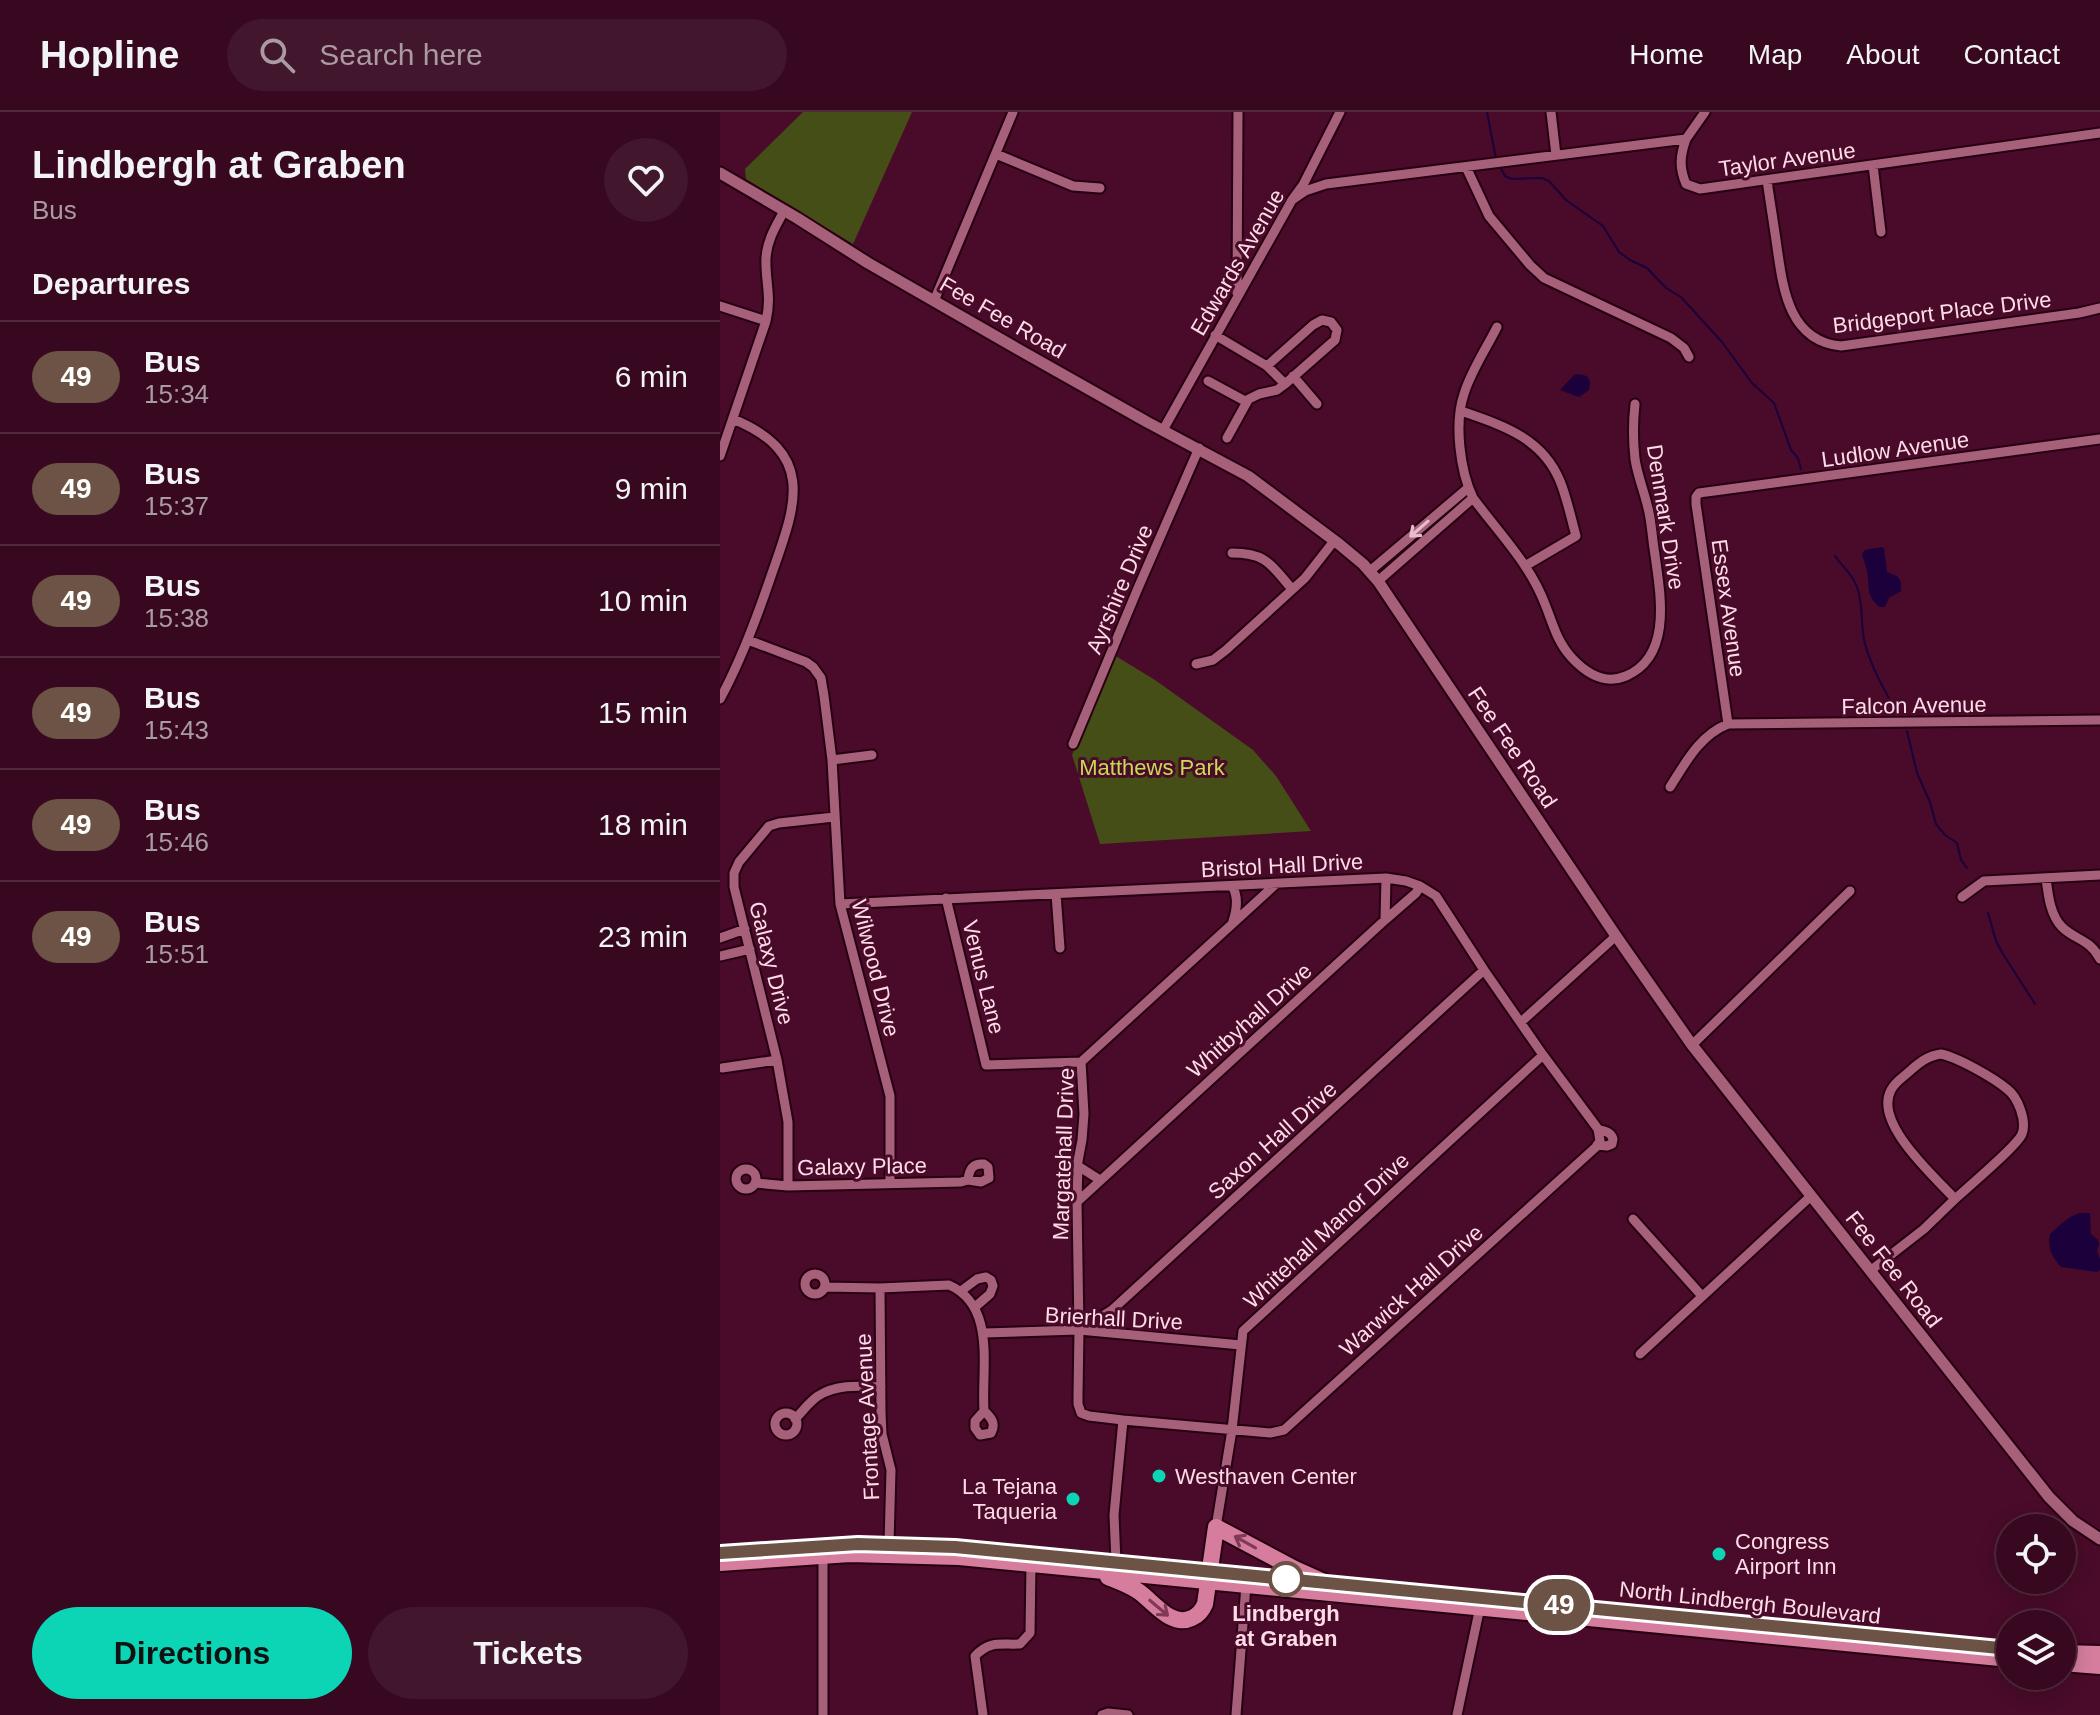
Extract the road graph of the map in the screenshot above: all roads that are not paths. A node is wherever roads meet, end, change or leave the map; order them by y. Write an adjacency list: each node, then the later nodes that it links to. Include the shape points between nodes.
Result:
1 (1013, 112): 8 (street)
2 (1238, 112): 18 (street)
3 (1340, 112): 15 (street, Edwards Avenue)
4 (1551, 112): 9 (street)
5 (1705, 112): 7 (street)
6 (2100, 133): 10 (street, Taylor Avenue)
7 (1686, 139): 9 (street); 13 (street, Taylor Avenue, via 1680,156 1686,184 1700,189)
8 (996, 154): 14 (street, via 1073,186); 19 (street)
9 (1556, 155): 11 (street)
10 (1873, 165): 13 (street, Taylor Avenue); 17 (street)
11 (1466, 167): 15 (street, via 1326,184); 25 (street, via 1489,216 1544,278 1671,338)
12 (720, 173): 16 (street, Fee Fee Road)
13 (1767, 180): 21 (street, Bridgeport Place Drive, via 1785,295 1800,325 1823,343 1841,346)
14 (1100, 188)
15 (1292, 200): 18 (street, Edwards Avenue)
16 (784, 211): 19 (street, Fee Fee Road); 22 (street, via 767,248)
17 (1881, 232)
18 (1237, 297): 24 (street, Edwards Avenue)
19 (934, 301): 35 (street, Fee Fee Road)
20 (720, 306): 22 (street)
21 (2100, 308)
22 (766, 321): 34 (street)
23 (1497, 327): 33 (street, via 1463,395)
24 (1215, 335): 26 (street); 35 (street, Edwards Avenue)
25 (1689, 357)
26 (1267, 366): 27 (street, via 1313,325 1331,322 1337,330 1335,340); 29 (street)
27 (1293, 376): 29 (street); 31 (street)
28 (1208, 381): 30 (street)
29 (1285, 384): 30 (street)
30 (1248, 400): 36 (street)
31 (1317, 404)
32 (1635, 404): 45 (street, Denmark Drive, via 1635,458 1650,517 1661,602 1649,657 1632,674 1617,679 1602,679 1585,670 1556,637)
33 (1461, 411): 40 (street); 45 (street, via 1531,442 1561,482 1576,536)
34 (733, 419): 39 (street); 48 (street, via 760,431 778,449 794,495)
35 (1163, 430): 38 (street, Fee Fee Road)
36 (1227, 438)
37 (2100, 439): 41 (street, Ludlow Avenue)
38 (1199, 448): 43 (street, Fee Fee Road, via 1263,486); 53 (street, Ayrshire Drive)
39 (720, 456)
40 (1468, 488): 42 (street); 46 (street, one-way to 46)
41 (1696, 497): 52 (street, Essex Avenue)
42 (1473, 498): 45 (street); 46 (street)
43 (1334, 541): 46 (street, Fee Fee Road); 47 (street)
44 (1232, 553): 47 (street, via 1262,558)
45 (1525, 566)
46 (1374, 576): 72 (street, Fee Fee Road)
47 (1292, 589): 49 (street, via 1218,656)
48 (748, 640): 50 (street); 55 (street, Wilwood Drive, via 806,662 821,678)
49 (1196, 664)
50 (720, 699)
51 (2100, 720): 52 (street, Falcon Avenue)
52 (1728, 724): 56 (street, via 1698,745)
53 (1073, 744)
54 (872, 755): 55 (street)
55 (832, 760): 57 (street, Wilwood Drive)
56 (1670, 787)
57 (834, 817): 68 (street, Wilwood Drive); 71 (street, Galaxy Drive, via 779,823 760,834 734,873)
58 (2100, 875): 60 (street)
59 (1386, 878): 61 (street, Bristol Hall Drive); 63 (street, Bristol Hall Drive); 69 (street)
60 (2046, 878): 66 (street, via 1984,881); 77 (street, via 2056,919 2091,945)
61 (1276, 884): 62 (street, Bristol Hall Drive); 70 (street, Margatehall Drive)
62 (1232, 886): 65 (street, Bristol Hall Drive); 70 (street, via 1237,904)
63 (1420, 886): 69 (street, Whitbyhall Drive); 78 (street, via 1436,896)
64 (1850, 891): 81 (street)
65 (1056, 894): 67 (street, Bristol Hall Drive); 74 (street)
66 (1962, 897)
67 (946, 898): 68 (street, Bristol Hall Drive); 85 (street, Venus Lane, via 986,1065)
68 (840, 904): 91 (street, Wilwood Drive, via 890,1096)
69 (1385, 920): 89 (street, Whitbyhall Drive)
70 (1232, 925): 85 (street, Margatehall Drive)
71 (745, 929): 73 (street); 75 (street, Galaxy Drive)
72 (1616, 936): 79 (street); 81 (street, Fee Fee Road)
73 (720, 938)
74 (1060, 948)
75 (750, 949): 76 (street); 84 (street, Galaxy Drive)
76 (720, 956)
77 (2100, 959)
78 (1484, 970): 79 (street); 103 (street, Saxon Hall Drive, via 1131,1293)
79 (1521, 1022): 82 (street)
80 (1952, 1044): 83 (street)
81 (1692, 1045): 93 (street, Fee Fee Road)
82 (1543, 1055): 105 (street, Whitehall Manor Drive, via 1248,1326); 112 (street, Warwick Hall Drive, via 1599,1138 1284,1430)
83 (1949, 1056): 94 (street, via 1926,1057 1895,1084 1887,1105 1906,1146); 94 (street, via 2009,1090 2023,1125 2018,1140)
84 (777, 1060): 86 (street); 92 (street, Galaxy Drive, via 788,1122)
85 (1081, 1062): 87 (street, Margatehall Drive, via 1084,1114)
86 (722, 1068)
87 (1078, 1166): 89 (street); 95 (street, Margatehall Drive)
88 (968, 1180): 91 (street, Galaxy Place)
89 (1100, 1180): 95 (street, Whitbyhall Drive)
90 (755, 1183): 92 (street, Galaxy Place)
91 (890, 1183): 92 (street, Galaxy Place)
92 (788, 1186)
93 (1811, 1196): 97 (street, Fee Fee Road); 101 (street)
94 (1955, 1199): 97 (street)
95 (1077, 1202): 103 (street, Margatehall Drive)
96 (1633, 1219): 101 (street)
97 (1870, 1271): 114 (street, Fee Fee Road, via 2049,1497)
98 (825, 1287): 99 (street)
99 (880, 1288): 100 (street, via 949,1285); 107 (street, Frontage Avenue)
100 (961, 1291): 102 (street); 102 (street, via 977,1279 991,1280 990,1294)
101 (1702, 1296): 106 (street)
102 (975, 1307): 104 (street)
103 (1079, 1330): 104 (street, Brierhall Drive); 105 (street, Brierhall Drive); 109 (street, Margatehall Drive)
104 (984, 1333): 108 (street)
105 (1241, 1345): 112 (street, Whitehall Manor Drive)
106 (1640, 1354)
107 (881, 1387): 110 (street, via 831,1390); 115 (street, Frontage Avenue, via 882,1434 891,1470)
108 (984, 1411)
109 (1081, 1413): 111 (street, Warwick Hall Drive)
110 (795, 1419)
111 (1123, 1420): 112 (street, Warwick Hall Drive); 118 (street, via 1114,1515)
112 (1232, 1430): 113 (street, Whitehall Manor Drive)
113 (1216, 1527): 122 (highway); 123 (highway, one-way to 113)
114 (2100, 1539)
115 (889, 1544): 116 (highway, North Lindbergh Boulevard); 118 (highway, North Lindbergh Boulevard)
116 (720, 1553)
117 (823, 1555): 119 (highway, North Lindbergh Boulevard); 120 (highway, North Lindbergh Boulevard, via 905,1554); 132 (street)
118 (1116, 1562): 122 (highway, North Lindbergh Boulevard)
119 (720, 1563)
120 (1031, 1564): 121 (highway, North Lindbergh Boulevard); 133 (street, via 1030,1633 1020,1644 992,1644 975,1656)
121 (1092, 1570): 122 (highway, North Lindbergh Boulevard); 122 (highway, one-way to 122, via 1129,1586 1177,1620 1203,1610)
122 (1209, 1576): 123 (highway, North Lindbergh Boulevard); 124 (highway, North Lindbergh Boulevard)
123 (1324, 1582): 126 (highway, North Lindbergh Boulevard)
124 (1246, 1585): 125 (highway, North Lindbergh Boulevard); 136 (street)
125 (1480, 1607): 129 (highway, North Lindbergh Boulevard); 137 (street)
126 (1996, 1648)
127 (2076, 1653): 128 (highway)
128 (2100, 1654)
129 (1996, 1658)
130 (2076, 1664): 131 (highway)
131 (2100, 1666)
132 (823, 1715)
133 (983, 1715)
134 (1102, 1715): 135 (street)
135 (1128, 1715)
136 (1236, 1715)
137 (1457, 1715)

